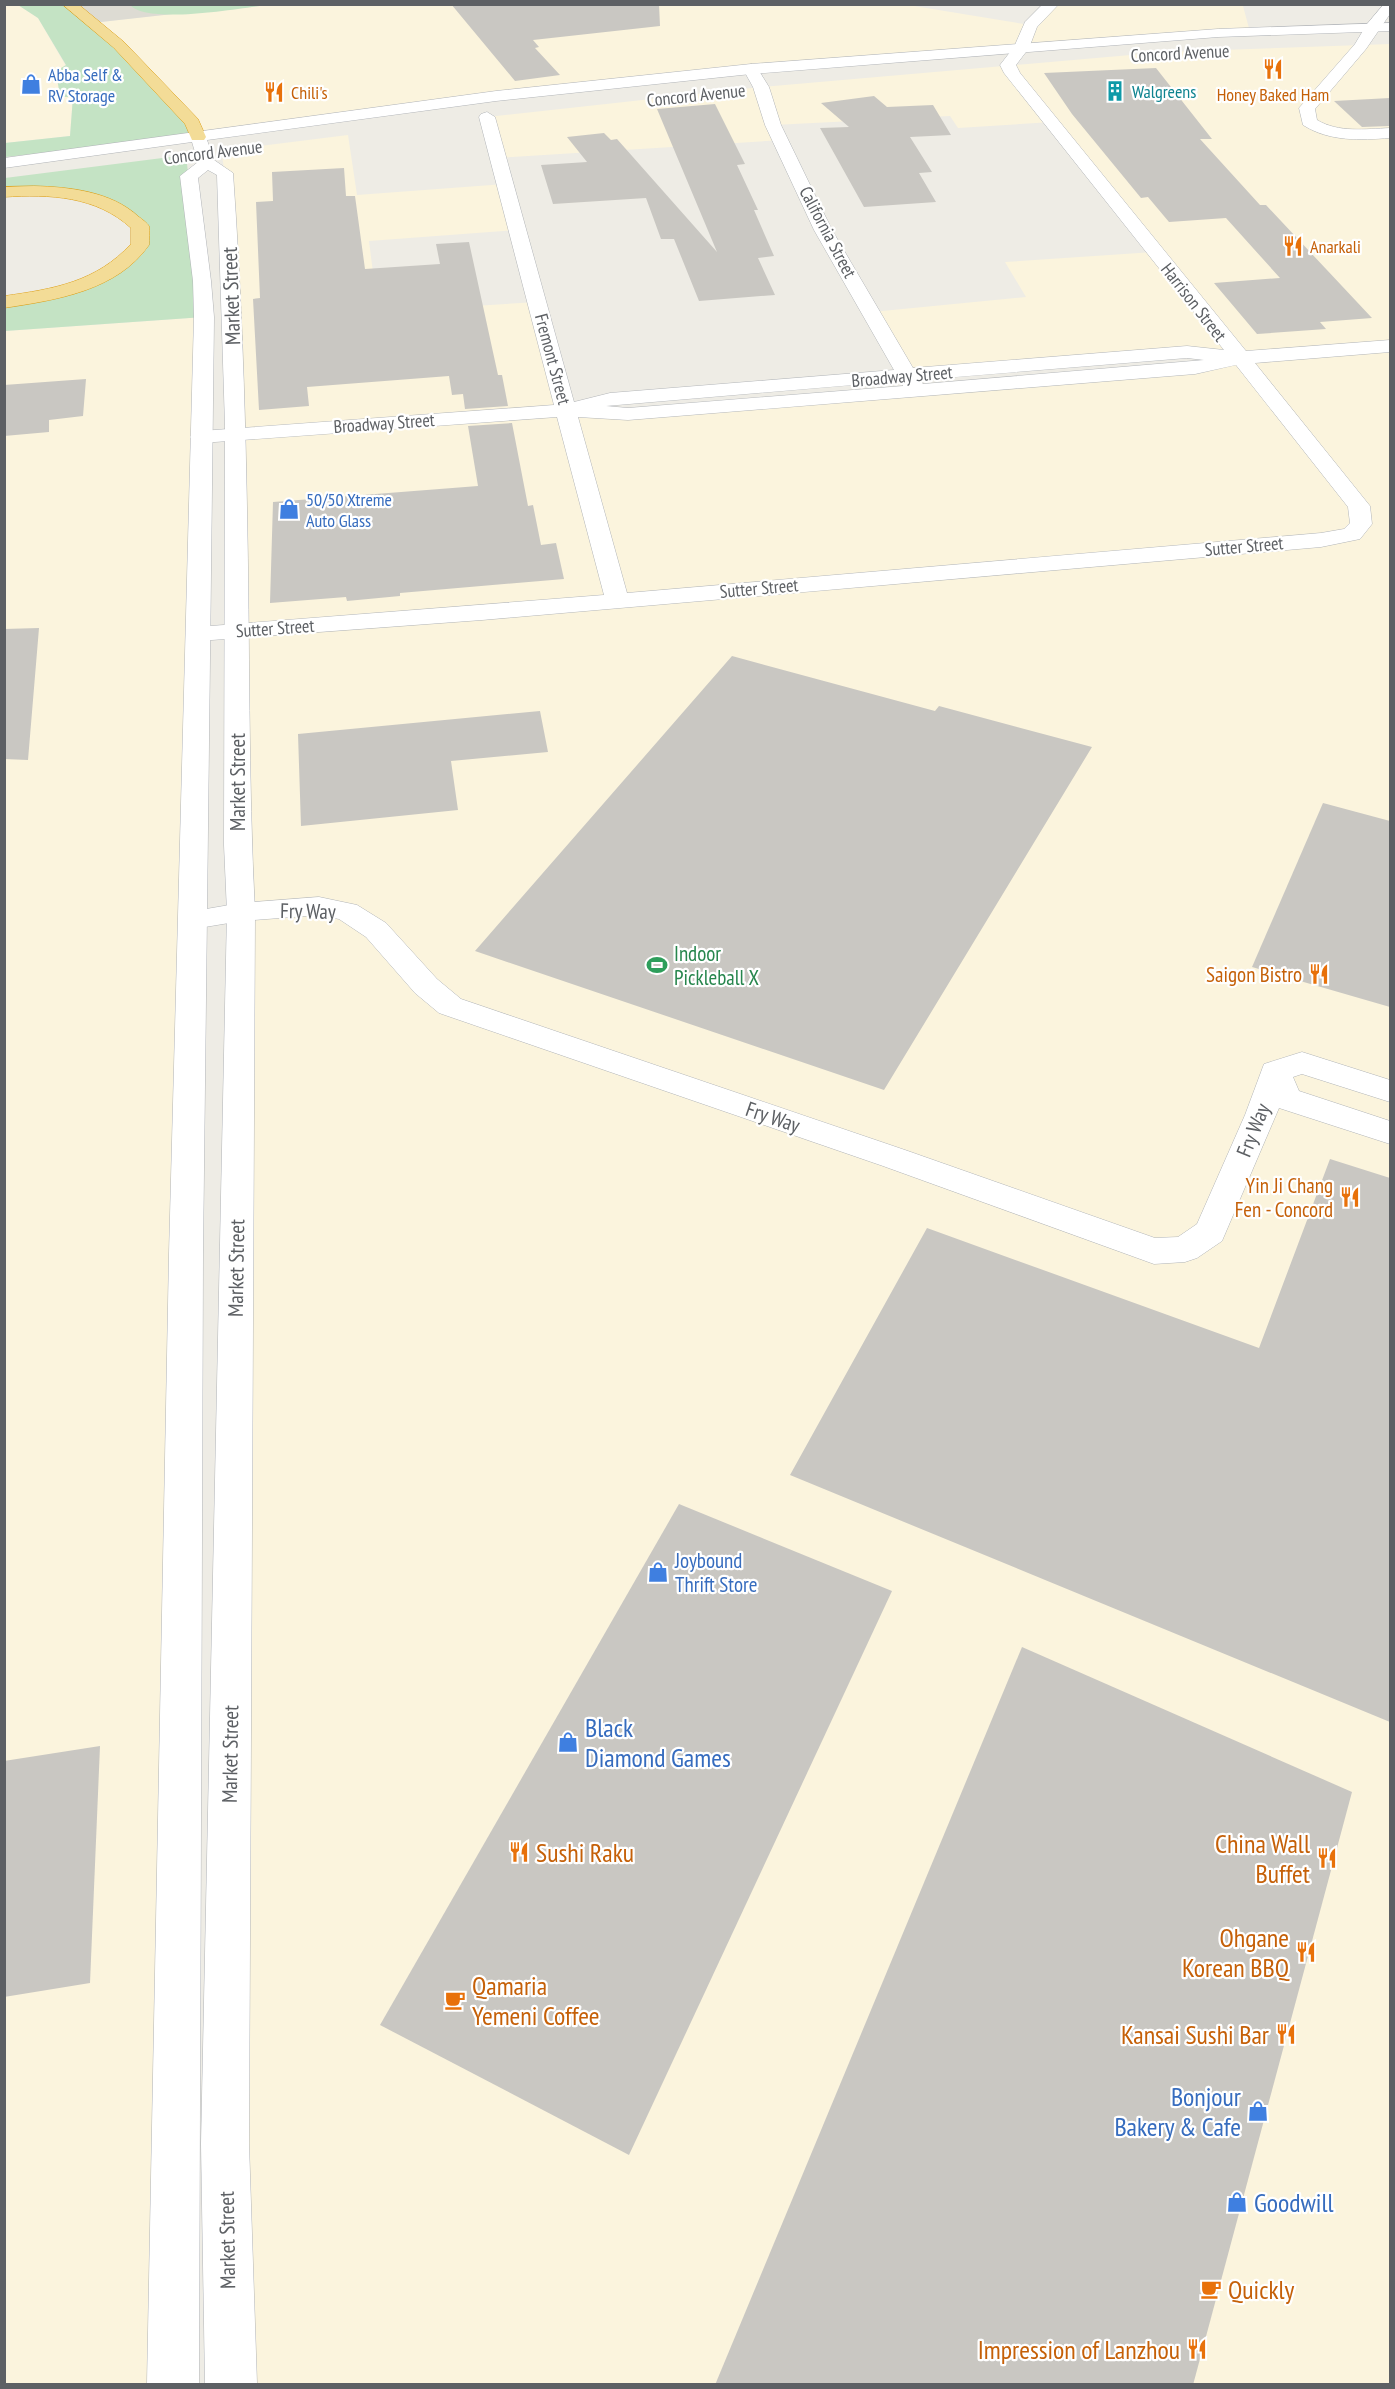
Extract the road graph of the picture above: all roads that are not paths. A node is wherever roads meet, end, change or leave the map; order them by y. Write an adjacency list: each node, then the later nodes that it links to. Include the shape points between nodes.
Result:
1 (69, 4): 19 (highway, via 119,45 192,122)
2 (1052, 4): 9 (street, via 1030,25)
3 (1390, 6): 4 (street)
4 (1372, 27): 5 (street, Concord Avenue); 8 (street); 9 (street, Concord Avenue, via 1218,33)
5 (1390, 27)
6 (1381, 45): 8 (street)
7 (1338, 46): 8 (street)
8 (1361, 46): 18 (street, via 1306,108 1309,122 1331,132)
9 (1021, 48): 11 (street, Concord Avenue); 14 (street)
10 (1166, 52): 12 (street, Concord Avenue)
11 (935, 54): 15 (street, Concord Avenue); 16 (street, via 948,60 945,66)
12 (1120, 56)
13 (1030, 64): 14 (street)
14 (1002, 66): 27 (street, Harrison Street, via 1052,122)
15 (751, 69): 17 (street, Concord Avenue); 28 (street, California Street, via 823,230)
16 (843, 78)
17 (579, 88): 19 (street, Concord Avenue, via 496,96); 29 (street, Fremont Street, via 568,101 502,110 487,118)
18 (1390, 133)
19 (207, 151): 20 (street, Concord Avenue); 23 (street, Concord Avenue); 30 (street, Market Street, via 225,172); 31 (street, Market Street, via 189,176 204,317)
20 (67, 155): 21 (street, Concord Avenue); 22 (street, Concord Avenue)
21 (4, 157)
22 (4, 163)
23 (4, 178)
24 (4, 192): 25 (highway, via 93,198 122,211 140,227 140,245 120,266 88,282 36,298)
25 (4, 302)
26 (1390, 346): 27 (street, Broadway Street)
27 (1239, 358): 28 (street, Broadway Street, via 1202,367); 32 (street, Harrison Street, via 1359,506 1361,524 1352,534)
28 (912, 383): 29 (street, Broadway Street, via 610,399)
29 (567, 410): 30 (street, Broadway Street); 33 (street, Fremont Street)
30 (235, 435): 31 (street, Broadway Street); 34 (street, Market Street)
31 (201, 437): 35 (street, Market Street)
32 (1321, 540): 33 (street, Sutter Street)
33 (617, 601): 34 (street, Sutter Street)
34 (236, 631): 35 (street, Sutter Street); 36 (street, Market Street)
35 (198, 634): 37 (street, Market Street)
36 (241, 912): 37 (street, Fry Way); 38 (street, Fry Way, via 319,906 347,911 376,930 426,986 450,1006 1154,1251 1185,1249 1210,1232); 42 (street, Market Street, via 225,2144)
37 (193, 920): 41 (street, Market Street)
38 (1275, 1072): 39 (street, via 1302,1063); 40 (street, Fry Way, via 1287,1099)
39 (1390, 1091)
40 (1390, 1133)
41 (173, 2385)
42 (231, 2385)

